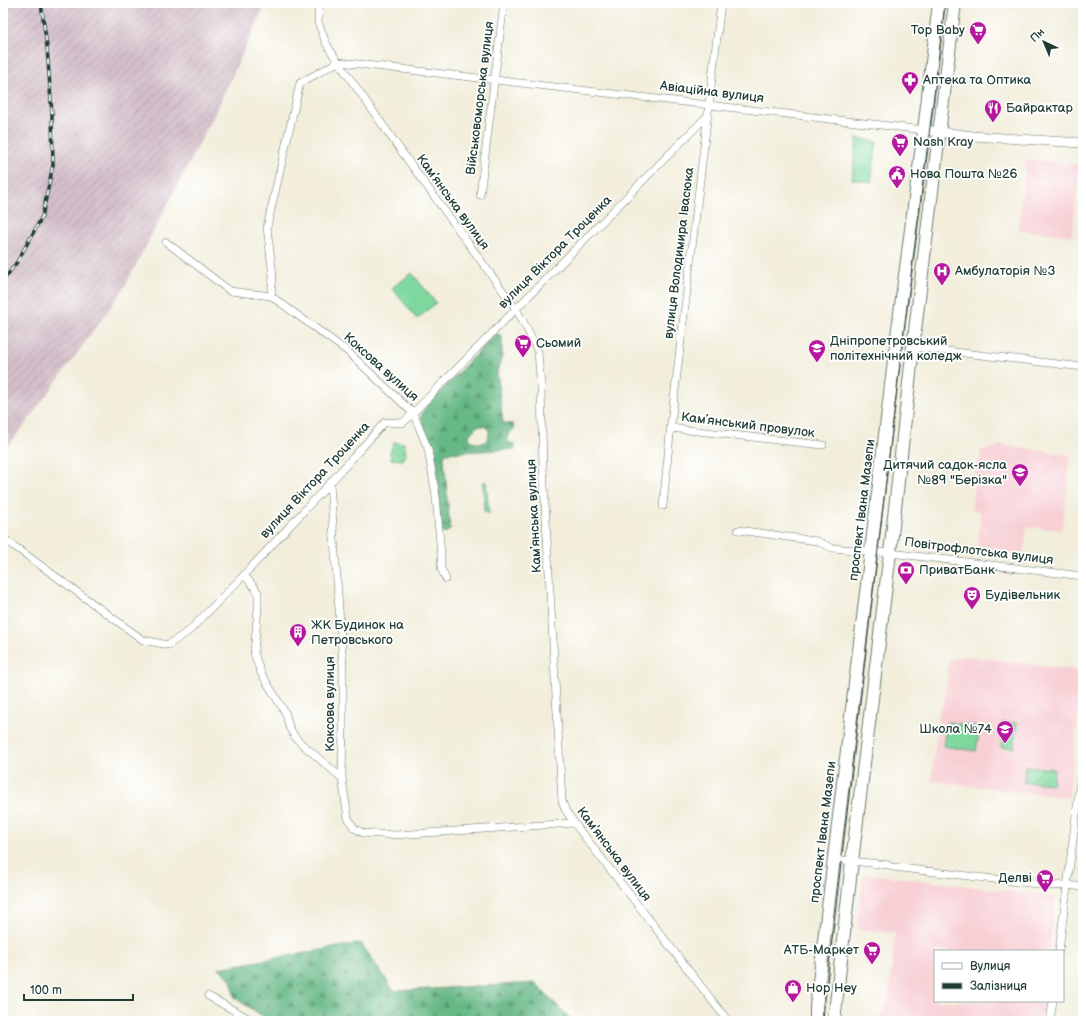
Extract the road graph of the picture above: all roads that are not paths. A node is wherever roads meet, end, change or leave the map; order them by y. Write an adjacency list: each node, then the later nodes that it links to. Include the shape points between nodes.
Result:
1 (319, 3): 6 (street, Камʼянська вулиця, via 318,22 326,43)
2 (504, 3): 7 (street, Військовоморська вулиця)
3 (721, 3): 8 (street, вулиця Володимира Івасюка)
4 (939, 3): 10 (highway, проспект Івана Мазепи)
5 (955, 3): 11 (highway)
6 (338, 62): 7 (street, Авіаційна вулиця); 15 (street, via 300,83 267,227 273,276); 16 (street, Камʼянська вулиця)
7 (495, 79): 8 (street, Авіаційна вулиця); 13 (street, Військовоморська вулиця)
8 (709, 105): 9 (street, вулиця Володимира Івасюка); 10 (street, Авіаційна вулиця)
9 (708, 115): 16 (street, вулиця Віктора Троценка); 20 (street, вулиця Володимира Івасюка)
10 (924, 130): 11 (street, Авіаційна вулиця); 26 (highway, проспект Івана Мазепи)
11 (939, 132): 12 (street, Авіаційна вулиця); 17 (highway)
12 (1083, 143)
13 (480, 195)
14 (166, 242): 15 (street, Коксова вулиця, via 230,291)
15 (271, 296): 19 (street, Коксова вулиця, via 347,351)
16 (516, 308): 19 (street, вулиця Віктора Троценка); 33 (street, Камʼянська вулиця, via 538,352 560,776 562,801)
17 (913, 347): 18 (street); 27 (highway)
18 (1083, 367)
19 (413, 413): 22 (street, вулиця Віктора Троценка, via 402,423 385,422); 30 (street, Коксова вулиця, via 428,449 436,496 441,568)
20 (670, 428): 21 (street, Камʼянський провулок); 23 (street, вулиця Володимира Івасюка)
21 (823, 446)
22 (330, 483): 28 (street, вулиця Віктора Троценка); 32 (street, Коксова вулиця, via 343,665)
23 (663, 506)
24 (738, 530): 26 (street, via 817,541 832,548)
25 (3, 538): 28 (street, вулиця Віктора Троценка, via 143,640 168,645 189,631)
26 (871, 551): 27 (street, Повітрофлотська вулиця); 34 (highway, проспект Івана Мазепи)
27 (890, 553): 29 (street, Повітрофлотська вулиця); 35 (highway)
28 (244, 575): 32 (street, via 258,593 254,653 261,673 286,714 295,737)
29 (1083, 576)
30 (446, 579)
31 (1083, 759): 36 (street)
32 (342, 778): 33 (street, Коксова вулиця, via 348,818 354,828 363,833 395,835)
33 (574, 823): 42 (street, Камʼянська вулиця)
34 (834, 859): 35 (street); 43 (highway, проспект Івана Мазепи)
35 (852, 861): 36 (street, via 1053,886); 44 (highway)
36 (1067, 885): 37 (street); 38 (street)
37 (1083, 888)
38 (1059, 950)
39 (208, 996): 41 (street)
40 (1053, 1002): 45 (street)
41 (253, 1021)
42 (728, 1021)
43 (816, 1021)
44 (834, 1021)
45 (1050, 1021)

